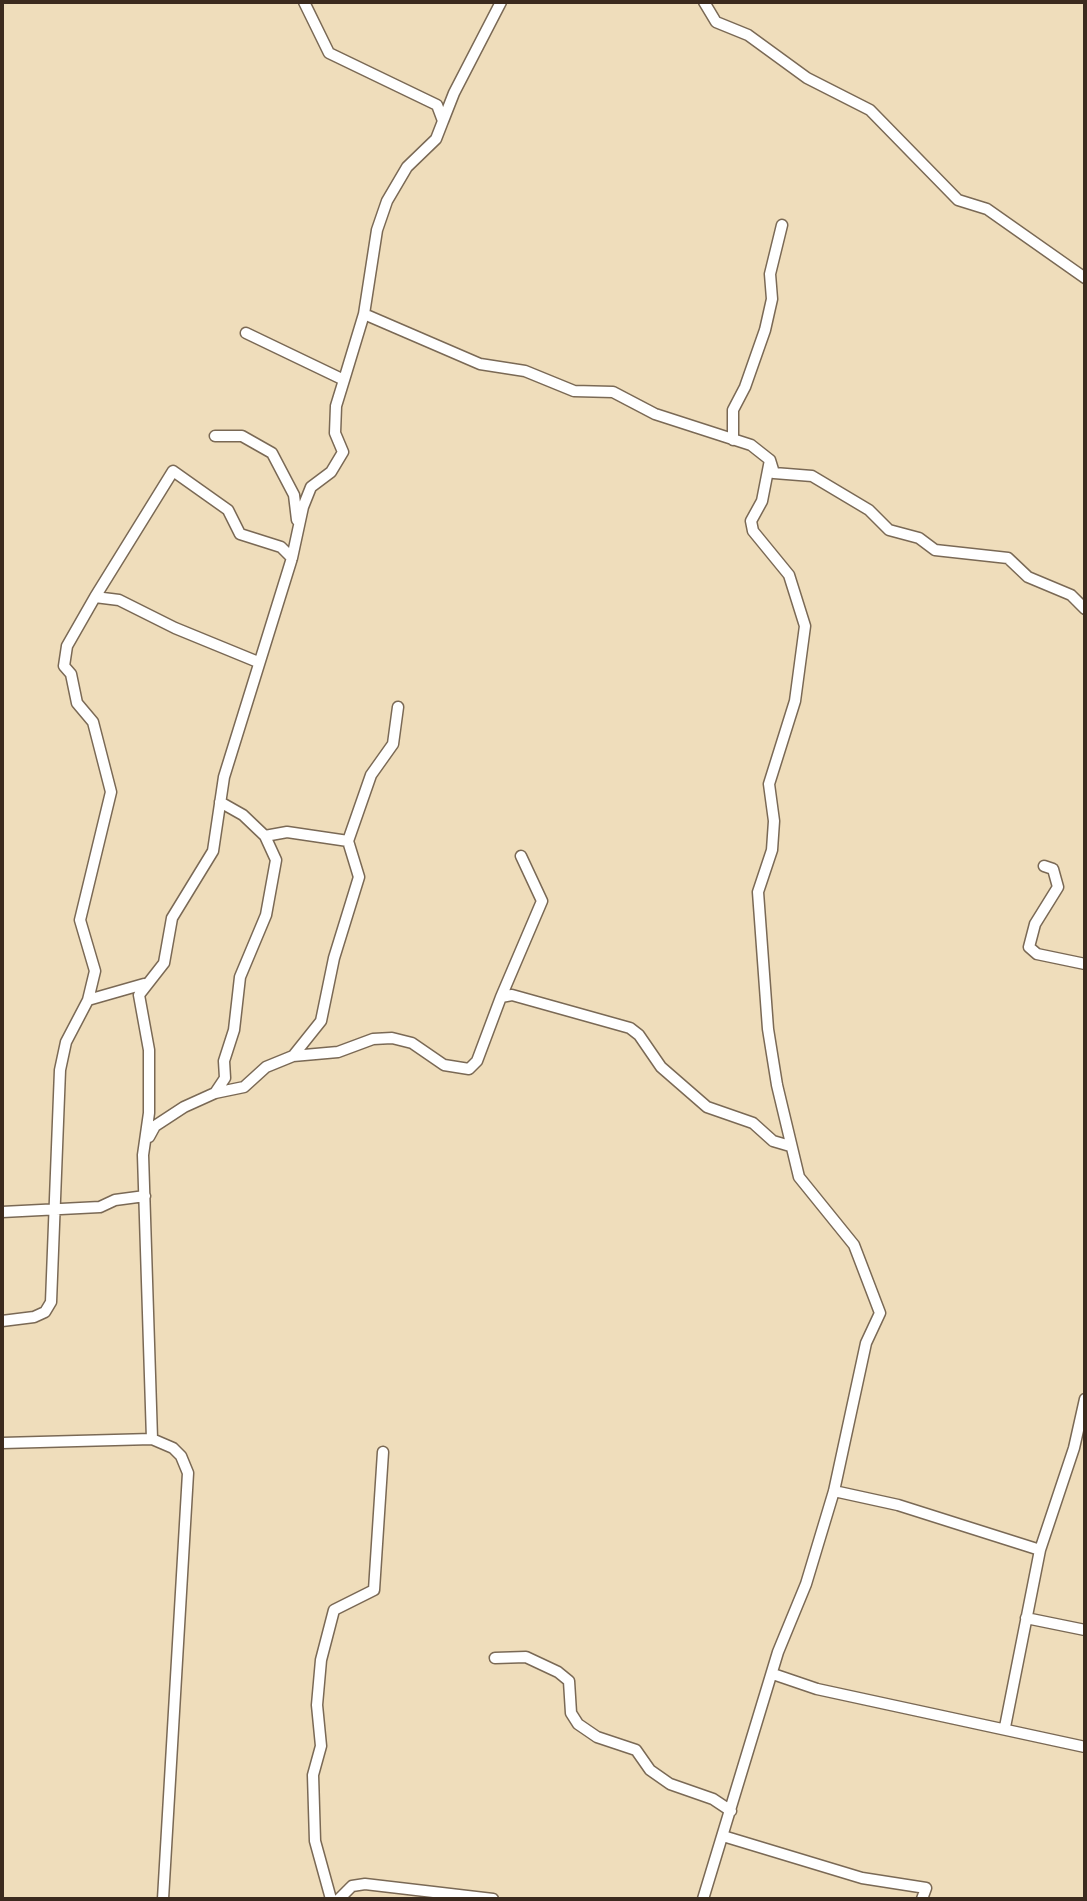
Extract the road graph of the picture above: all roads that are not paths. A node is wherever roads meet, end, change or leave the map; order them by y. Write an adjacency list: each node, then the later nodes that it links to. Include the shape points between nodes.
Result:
1 (304, 2): 4 (street, via 329,53 437,105)
2 (501, 2): 4 (street)
3 (704, 2): 6 (street, via 716,22 748,35 807,78 870,110 958,200 987,209)
4 (443, 121): 7 (street, via 436,139 407,167 387,201 377,230)
5 (782, 225): 11 (street, via 770,274 768,320 733,410)
6 (1085, 278)
7 (364, 314): 9 (street); 11 (street, via 480,364 525,371 574,391 613,392 655,414)
8 (246, 333): 9 (street)
9 (344, 380): 13 (street, via 335,433 343,452 331,472 311,487)
10 (215, 436): 13 (street, via 242,436 272,453 294,495)
11 (733, 440): 12 (street, via 751,445)
12 (770, 460): 16 (street, via 774,473 812,476 853,499 889,530 919,538 935,550 1008,558 1028,577 1071,595); 31 (street, via 762,501 751,521 753,531 789,575 805,626 795,701 769,784 772,850 758,892 768,1029)
13 (298, 526): 14 (street)
14 (292, 558): 15 (street, via 281,547 240,534 228,510 173,471); 17 (street)
15 (95, 597): 17 (street, via 119,600); 27 (street, via 67,646 64,666 77,703 93,722 111,792 80,920 95,971)
16 (1085, 609)
17 (258, 662): 19 (street)
18 (398, 707): 21 (street, via 393,744 371,775)
19 (220, 802): 20 (street); 25 (street, via 213,851 172,918 164,963)
20 (265, 836): 21 (street, via 287,832); 29 (street, via 276,860 266,915 240,977 225,1078)
21 (348, 841): 28 (street, via 359,877 321,1021)
22 (521, 856): 26 (street, via 542,901)
23 (1044, 866): 24 (street, via 1053,869 1058,887 1035,924 1029,947 1037,954)
24 (1085, 964)
25 (144, 984): 27 (street); 30 (street, via 139,1006 149,1050)
26 (501, 997): 28 (street, via 477,1061 469,1069 444,1065 412,1043 392,1038 338,1052); 31 (street, via 534,999 630,1028 661,1067 707,1107 753,1123 773,1141)
27 (88, 1000): 33 (street, via 66,1042 60,1070)
28 (293, 1056): 29 (street, via 266,1067 244,1087)
29 (215, 1093): 30 (street, via 155,1126)
30 (146, 1142): 32 (street)
31 (790, 1146): 40 (street, via 799,1177 854,1245 880,1313 866,1343)
32 (145, 1196): 33 (street, via 100,1207); 37 (street)
33 (56, 1208): 34 (street); 35 (street, via 51,1302 34,1317)
34 (2, 1212)
35 (2, 1321)
36 (1085, 1399): 41 (street)
37 (152, 1439): 38 (street); 50 (street, via 173,1448 188,1473)
38 (2, 1443)
39 (383, 1452): 51 (street, via 374,1590 334,1610 321,1660 321,1746 313,1775 315,1841)
40 (834, 1491): 41 (street, via 898,1505); 45 (street)
41 (1040, 1550): 42 (street)
42 (1026, 1618): 43 (street); 46 (street)
43 (1085, 1630)
44 (495, 1658): 48 (street, via 526,1657 558,1672 569,1681 571,1713 578,1724 597,1737 636,1750 650,1770 670,1784)
45 (773, 1674): 46 (street, via 817,1689); 48 (street)
46 (1005, 1727): 47 (street)
47 (1085, 1747)
48 (731, 1811): 49 (street)
49 (723, 1836): 54 (street); 55 (street, via 862,1878 926,1888)
50 (163, 1899)
51 (331, 1899)
52 (339, 1899): 53 (street, via 352,1886 365,1884)
53 (493, 1899)
54 (703, 1899)
55 (922, 1899)

